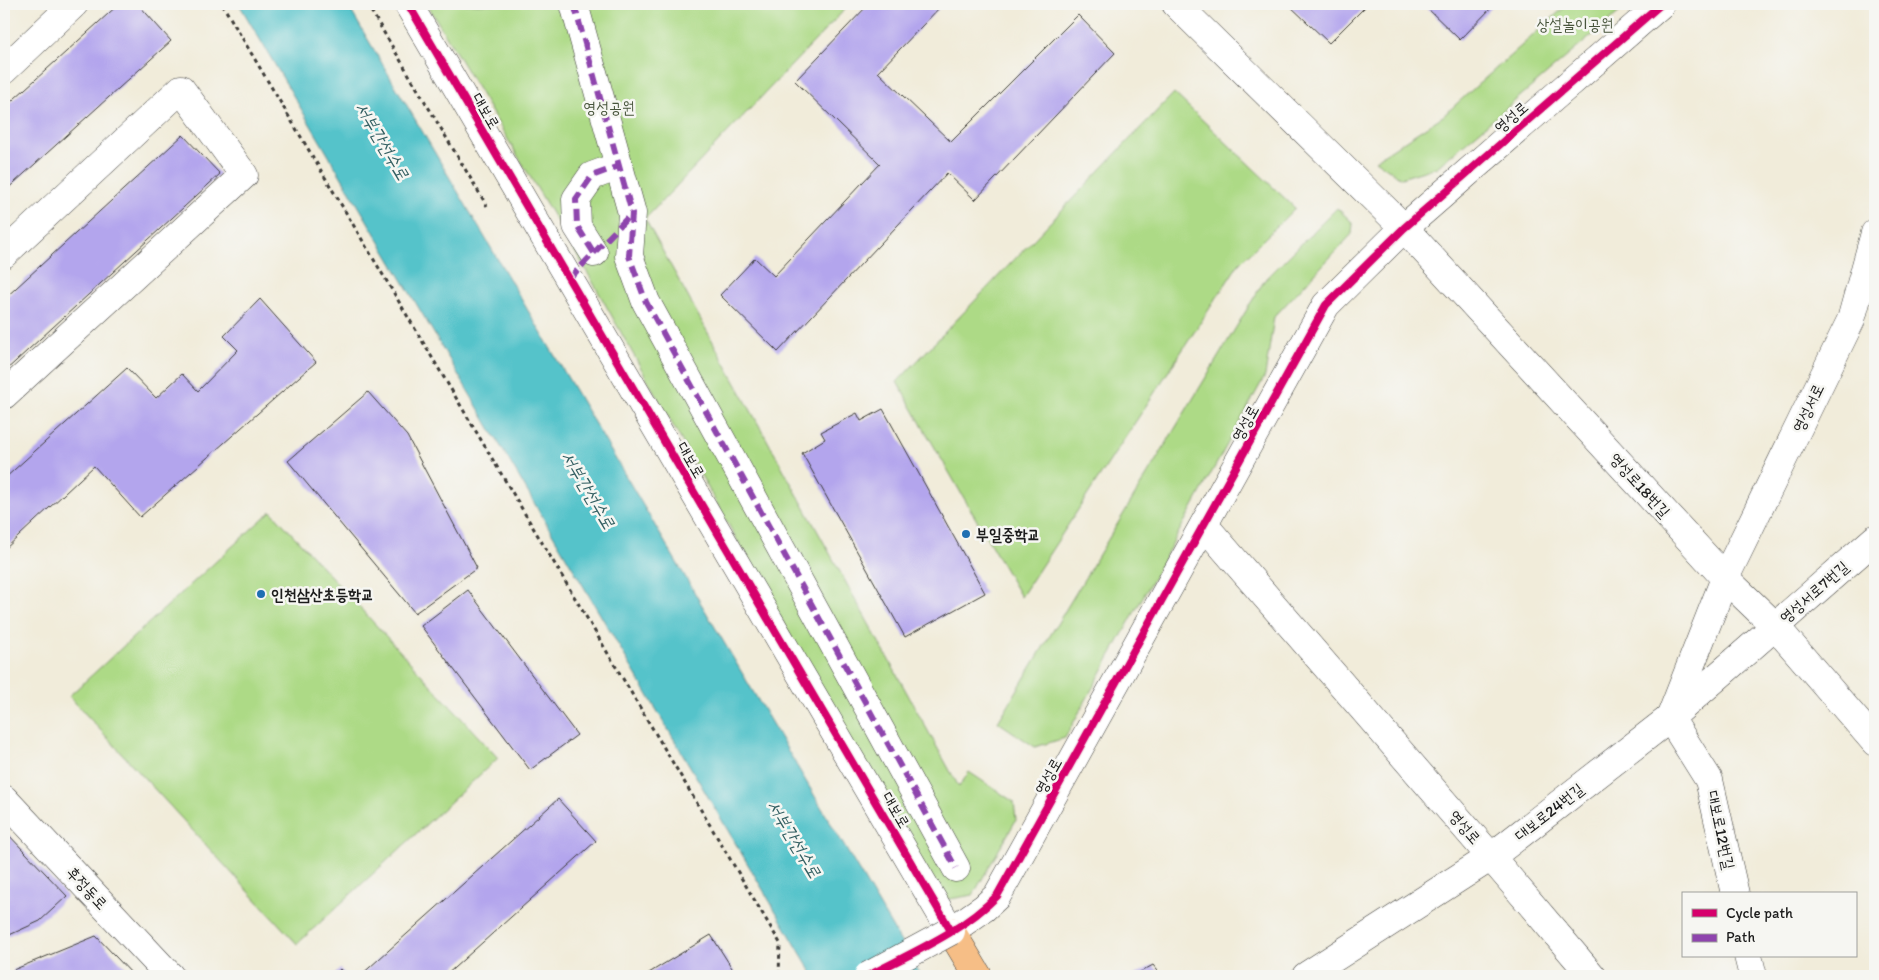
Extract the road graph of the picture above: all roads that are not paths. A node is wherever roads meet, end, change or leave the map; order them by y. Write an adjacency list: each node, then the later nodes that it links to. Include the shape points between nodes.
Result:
1 (74, 4): 6 (street)
2 (408, 4): 13 (street, 대보로)
3 (574, 4): 7 (street)
4 (1176, 4): 9 (street, 영성로18번길)
5 (1661, 4): 9 (street, 영성로)
6 (4, 70)
7 (619, 166): 8 (street); 11 (street, via 592,176 576,199 577,226)
8 (632, 213): 11 (street); 23 (street, via 629,256 646,302)
9 (1404, 228): 15 (street, 영성로, via 1326,305); 17 (street, 영성로18번길)
10 (1875, 233): 17 (street, 영성서로, via 1851,320)
11 (594, 253): 13 (street)
12 (4, 254): 14 (street, via 181,89 244,175)
13 (569, 279): 25 (street, 대보로)
14 (4, 395)
15 (1204, 525): 22 (street, 영성로); 25 (street, 영성로, via 996,896)
16 (1875, 539): 18 (street, 영성서로7번길)
17 (1725, 578): 18 (street, 영성로18번길); 19 (street, 영성서로)
18 (1775, 626): 19 (street, 대보로24번길); 20 (street, 영성로18번길)
19 (1670, 718): 22 (street, 대보로24번길); 24 (street, 대보로12번길, via 1710,780)
20 (1875, 742)
21 (4, 799): 27 (street, 후정동로)
22 (1491, 857): 30 (street, 대보로24번길); 31 (street)
23 (956, 868)
24 (1735, 892)
25 (951, 931): 28 (street, 영성로, bridge); 29 (main road, 대보로)
26 (1748, 958): 32 (street)
27 (170, 976)
28 (868, 976)
29 (978, 976)
30 (1306, 976)
31 (1592, 976)
32 (1753, 976)

